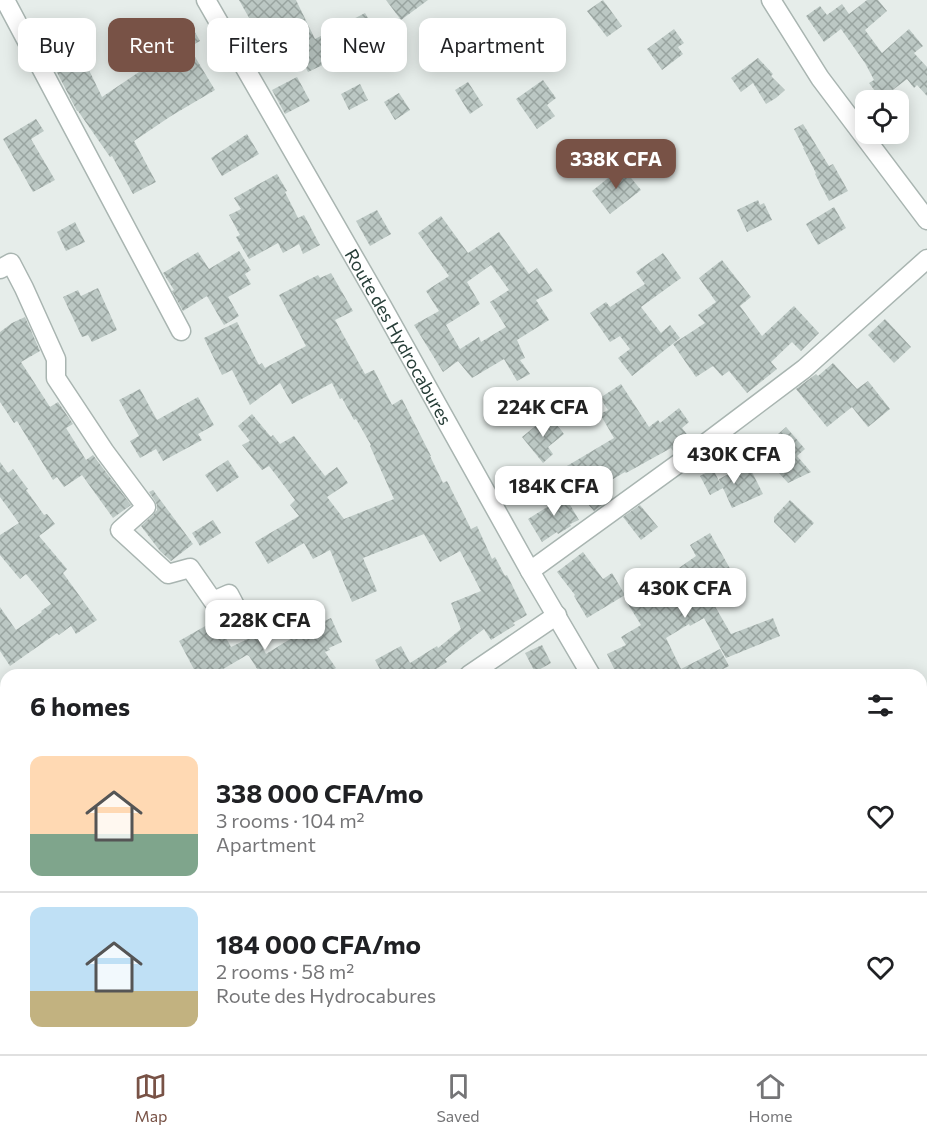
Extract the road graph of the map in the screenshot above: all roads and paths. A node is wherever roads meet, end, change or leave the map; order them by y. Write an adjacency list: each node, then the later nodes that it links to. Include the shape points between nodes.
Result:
1 (5, 0): 7 (street)
2 (206, 0): 8 (street, Route des Hydrocabures)
3 (771, 0): 4 (street, via 820,78)
4 (927, 220)
5 (927, 259): 8 (street, via 804,369)
6 (0, 269): 9 (street, via 10,263 56,359 56,378 146,507 120,530 168,574 190,568 213,601 229,594)
7 (181, 331)
8 (530, 571): 10 (street, Route des Hydrocabures)
9 (240, 615)
10 (557, 615): 11 (street); 12 (street, Route des Hydrocabures)
11 (478, 669)
12 (588, 669)

